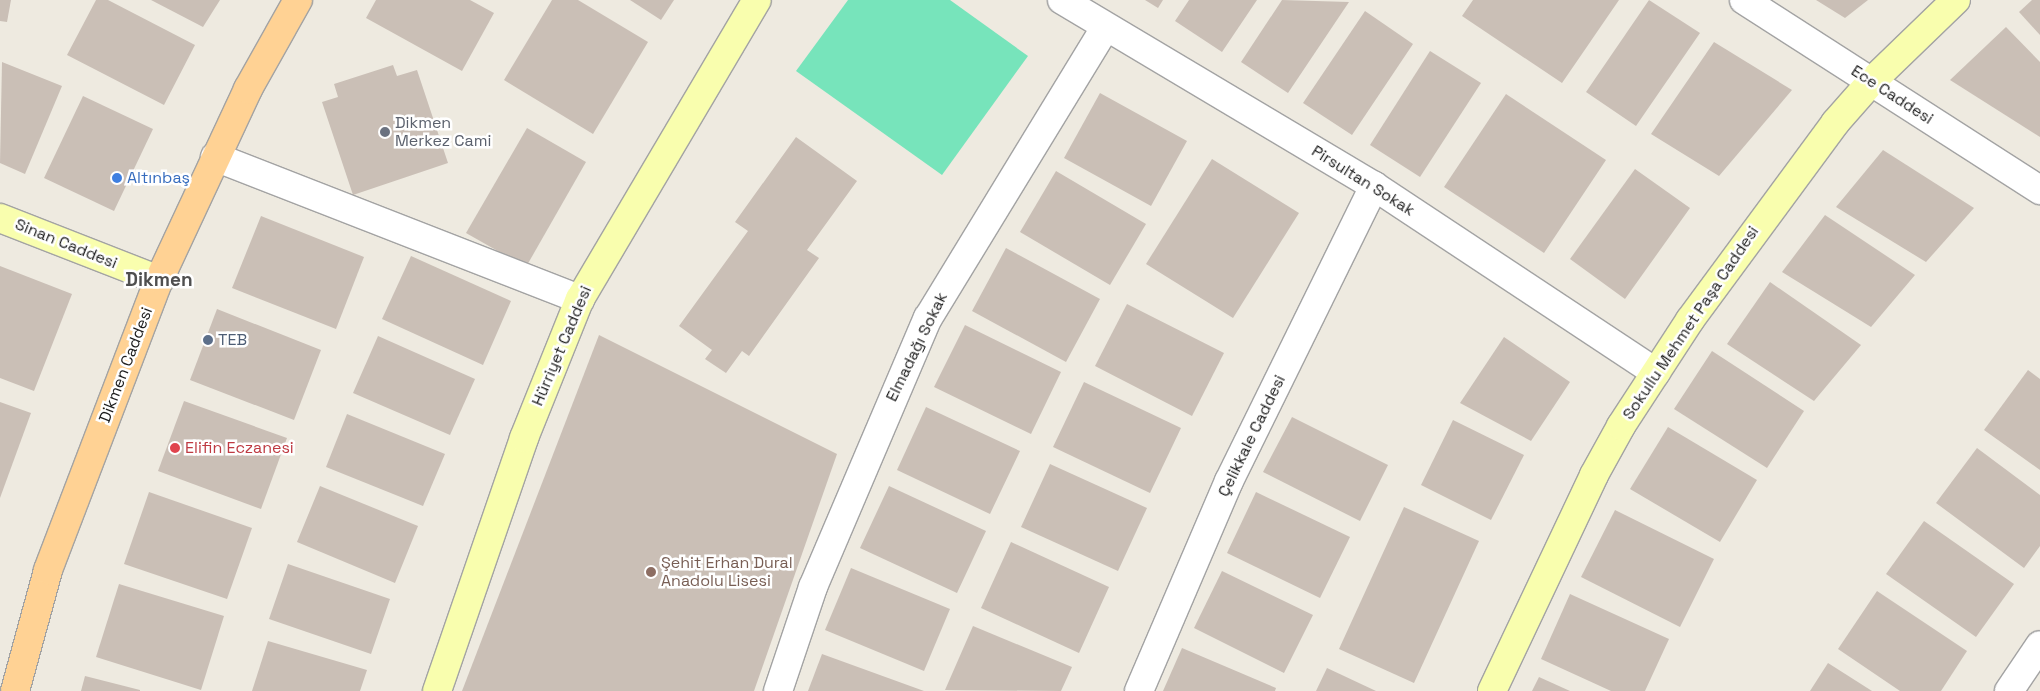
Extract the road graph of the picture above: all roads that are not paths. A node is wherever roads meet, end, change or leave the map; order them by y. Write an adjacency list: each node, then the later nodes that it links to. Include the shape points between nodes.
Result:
1 (298, 0): 8 (main road, Dikmen Caddesi)
2 (757, 0): 13 (main road, Hürriyet Caddesi)
3 (1062, 0): 6 (street, Pirsultan Sokak)
4 (1744, 0): 7 (street, Ece Caddesi)
5 (1956, 0): 7 (main road, Sokullu Mehmet Paşa Caddesi)
6 (1105, 28): 9 (street, Pirsultan Sokak); 18 (street, Elmadağı Sokak, via 928,318 813,587)
7 (1871, 82): 10 (street, Ece Caddesi); 14 (main road, Sokullu Mehmet Paşa Caddesi, via 1770,207)
8 (215, 157): 12 (main road, Dikmen Caddesi); 13 (street)
9 (1374, 186): 14 (street, Pirsultan Sokak); 19 (street, Çelikkale Caddesi, via 1229,481)
10 (2040, 190)
11 (0, 218): 12 (main road, Sinan Caddesi)
12 (159, 280): 16 (main road, Dikmen Caddesi, via 48,570)
13 (580, 299): 17 (main road, Hürriyet Caddesi, via 524,438)
14 (1656, 373): 20 (main road, Sokullu Mehmet Paşa Caddesi, via 1594,474)
15 (2040, 645): 21 (street)
16 (15, 691)
17 (437, 691)
18 (778, 691)
19 (1139, 691)
20 (1492, 691)
21 (2009, 691)

